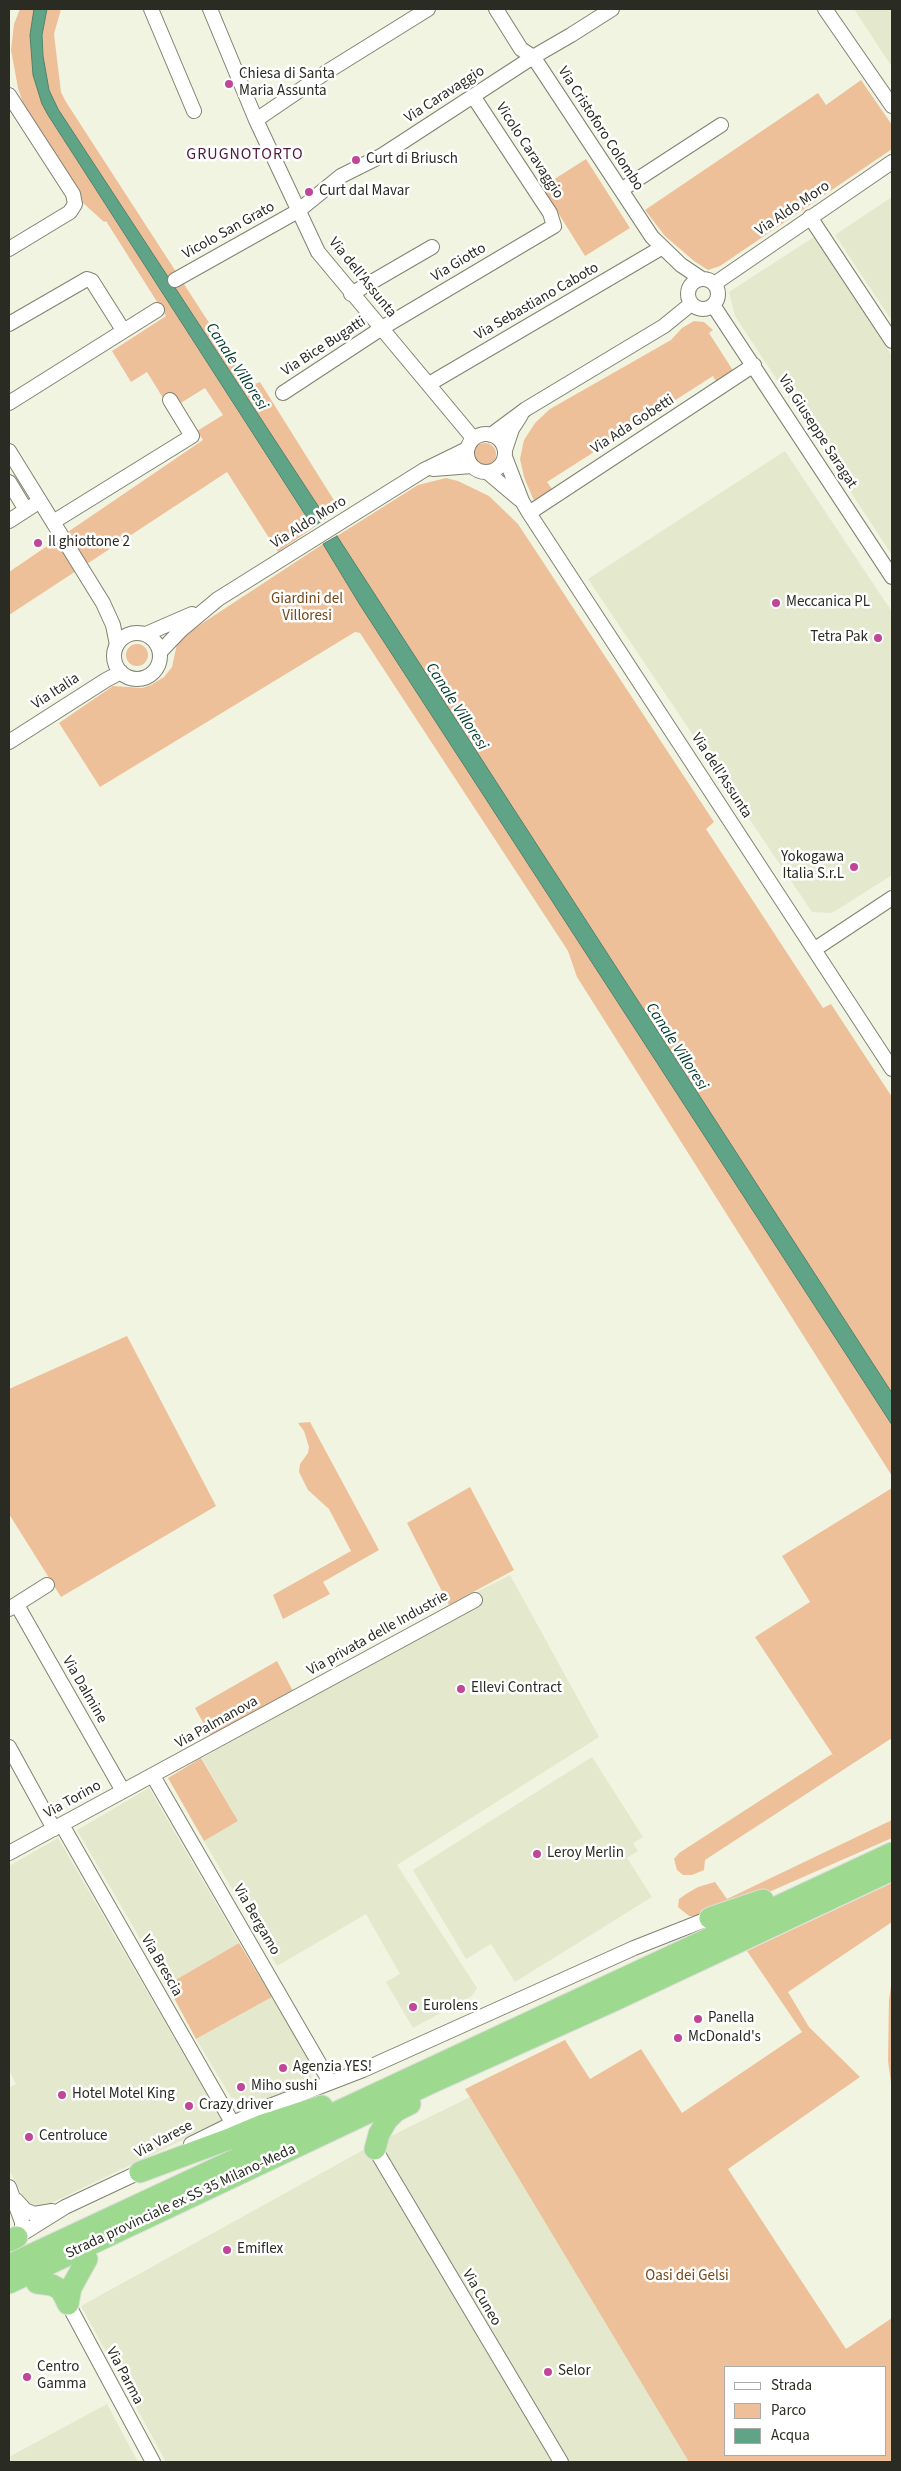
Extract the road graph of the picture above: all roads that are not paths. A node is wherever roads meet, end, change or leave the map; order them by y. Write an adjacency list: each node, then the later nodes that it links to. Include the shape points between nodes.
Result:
1 (151, 9): 11 (street)
2 (210, 9): 12 (street, Via dell'Assunta)
3 (428, 9): 12 (street, via 325,72)
4 (496, 9): 7 (street, Via Cristoforo Colombo, via 521,49)
5 (612, 9): 7 (street, Via Caravaggio)
6 (825, 9): 10 (street)
7 (533, 56): 9 (street, Via Caravaggio); 15 (street, Via Cristoforo Colombo)
8 (9, 95): 21 (street, via 73,194 75,204 70,212)
9 (474, 96): 16 (street, Via Caravaggio, via 380,156 341,176); 18 (street, Vicolo Caravaggio, via 550,213)
10 (892, 106)
11 (194, 111)
12 (256, 120): 16 (street, Via dell'Assunta)
13 (721, 125): 15 (street)
14 (892, 162): 17 (street, Via Aldo Moro)
15 (620, 190): 20 (street, Via Cristoforo Colombo)
16 (298, 211): 22 (street, Vicolo San Grato); 24 (street, Via dell'Assunta, via 318,252)
17 (810, 217): 23 (street, Via Aldo Moro); 31 (street)
18 (554, 226): 29 (street, Via Giotto)
19 (432, 247): 24 (street)
20 (661, 248): 23 (street, Via Cristoforo Colombo); 33 (street, Via Sebastiano Caboto)
21 (9, 249)
22 (175, 280)
23 (702, 283): 25 (street, via 688,295); 26 (street, via 717,293)
24 (351, 294): 29 (street, Via dell'Assunta)
25 (692, 304): 26 (street, via 700,309); 37 (street, via 639,342)
26 (713, 305): 32 (street, Via Giuseppe Saragat)
27 (157, 310): 30 (street)
28 (9, 324): 30 (street, via 87,279 92,281)
29 (382, 328): 33 (street, Via dell'Assunta); 34 (street, Via Bice Bugatti)
30 (123, 330): 36 (street)
31 (892, 341)
32 (754, 365): 47 (street, Via Ada Gobetti); 51 (street, Via Giuseppe Saragat)
33 (429, 384): 39 (street, Via dell'Assunta)
34 (284, 393)
35 (170, 400): 50 (street, via 192,436)
36 (9, 403)
37 (526, 409): 38 (street); 40 (street, via 512,429)
38 (491, 435): 39 (street, via 484,434); 40 (street, via 502,443)
39 (470, 444): 42 (street, via 466,455); 43 (street, Via Aldo Moro)
40 (504, 453): 44 (street, via 498,467); 47 (street, Via dell'Assunta)
41 (11, 459): 46 (street)
42 (472, 466): 43 (street, Via Aldo Moro); 44 (street)
43 (424, 470): 53 (street, Via Aldo Moro)
44 (488, 472): 47 (street, Via dell'Assunta)
45 (9, 482): 48 (street)
46 (40, 501): 48 (street); 50 (street)
47 (525, 507): 62 (street, Via dell'Assunta)
48 (26, 510): 49 (street)
49 (9, 521)
50 (53, 522): 52 (street)
51 (892, 577)
52 (103, 603): 54 (street); 56 (street, via 113,625)
53 (211, 604): 55 (street, Via Aldo Moro); 57 (street, Via Aldo Moro)
54 (131, 634): 55 (street); 56 (street, via 122,638)
55 (146, 634): 57 (street)
56 (115, 651): 58 (street); 59 (street, Via Italia, via 101,672)
57 (160, 652): 58 (street, via 158,664 151,674 139,679)
58 (121, 672): 60 (street, Via Italia)
59 (9, 732)
60 (9, 742)
61 (892, 898): 62 (street)
62 (814, 949): 63 (street, Via dell'Assunta)
63 (892, 1069)
64 (47, 1585): 66 (street)
65 (474, 1600): 67 (street, Via privata delle Industrie)
66 (13, 1607): 70 (street, Via Dalmine)
67 (296, 1697): 69 (street, Via Palmanova)
68 (9, 1747): 71 (street, Via Brescia)
69 (153, 1776): 70 (street, Via Torino); 77 (street, Via Bergamo)
70 (123, 1791): 71 (street, Via Torino)
71 (58, 1827): 73 (street, Via Torino); 80 (street, Via Brescia)
72 (892, 1852): 75 (highway); 76 (highway)
73 (9, 1854)
74 (892, 1870): 78 (highway)
75 (710, 1918): 77 (street, Via Varese, via 634,1948)
76 (453, 2056): 79 (highway); 82 (highway)
77 (330, 2082): 80 (street, Via Varese)
78 (433, 2082): 79 (highway); 81 (highway, via 426,2096 396,2111 387,2120)
79 (350, 2114): 84 (highway, Strada provinciale ex SS 35 Milano-Meda); 89 (highway, Strada provinciale ex SS 35 Milano-Meda)
80 (233, 2124): 82 (street, Via Varese)
81 (375, 2148): 95 (street, Via Cuneo)
82 (140, 2172): 86 (street, Via Varese)
83 (9, 2187): 85 (street)
84 (192, 2196): 88 (highway, via 188,2209); 90 (highway, Strada provinciale ex SS 35 Milano-Meda)
85 (16, 2200): 86 (street, via 34,2214); 87 (street, via 22,2230)
86 (65, 2207): 87 (street, Via Varese)
87 (13, 2239)
88 (87, 2259): 91 (highway); 93 (highway, via 71,2288)
89 (9, 2265)
90 (9, 2283)
91 (37, 2283): 92 (highway); 93 (highway, via 61,2290)
92 (9, 2296)
93 (68, 2304): 94 (street, Via Parma)
94 (152, 2462)
95 (561, 2462)

